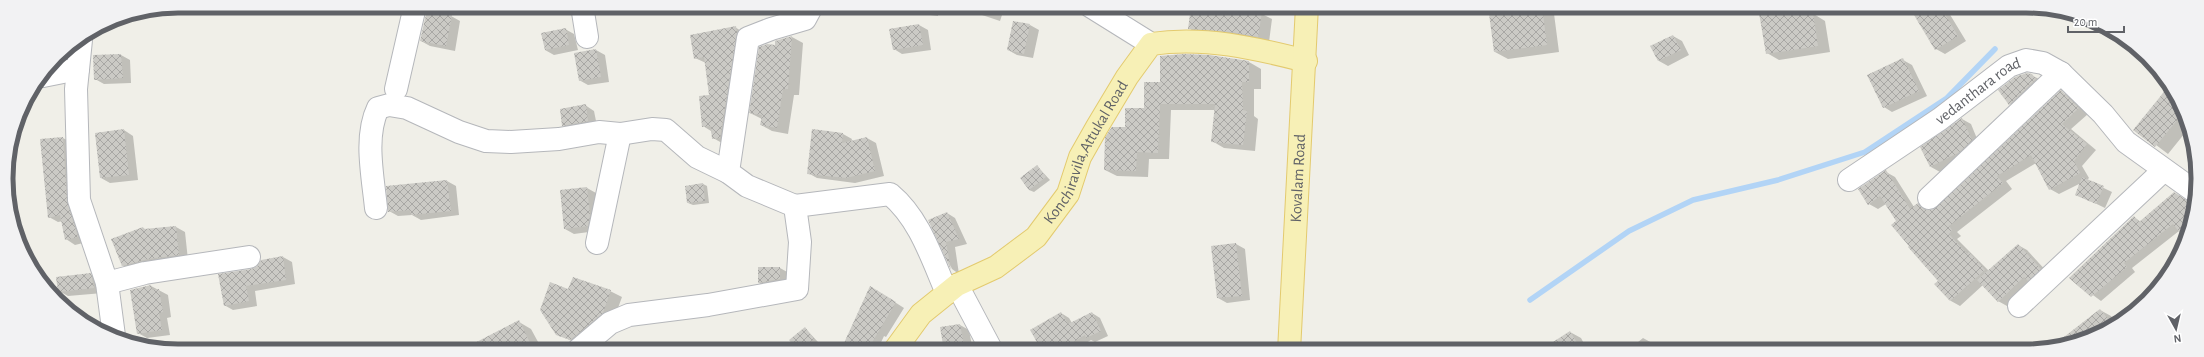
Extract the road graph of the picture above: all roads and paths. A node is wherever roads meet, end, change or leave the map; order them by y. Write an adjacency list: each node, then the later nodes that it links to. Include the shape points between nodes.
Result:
1 (412, 13): 13 (street)
2 (583, 13): 6 (street)
3 (808, 13): 16 (street, via 805,20 748,38)
4 (1101, 13): 7 (street)
5 (1307, 13): 9 (main road, Kovalam Road)
6 (587, 37)
7 (1151, 44): 9 (main road, via 1178,40 1253,48); 25 (main road, Konchiravila,Attukal Road, via 1127,77 1083,151 1068,194 1036,237 996,267)
8 (80, 45): 10 (street)
9 (1306, 61): 31 (main road, Kovalam Road)
10 (78, 69): 12 (street); 24 (street, via 76,89 79,200)
11 (2062, 73): 15 (street, vedanthara road, via 2103,114 2126,142); 17 (street, vedanthara road, via 2043,63 2026,60 2009,66 1940,119); 19 (street)
12 (50, 75)
13 (396, 89)
14 (620, 134): 16 (street, via 652,129 666,130 697,156); 21 (street, via 599,132 559,139 486,141 459,132 407,108 390,105 378,108 373,118 371,146); 22 (street)
15 (2164, 170): 18 (street, vedanthara road); 26 (street)
16 (728, 172): 20 (street, via 748,186)
17 (1849, 180)
18 (2191, 188)
19 (1929, 198)
20 (795, 206): 25 (street, via 890,194 915,222); 28 (street, via 800,242 797,289 708,305 629,315 610,323)
21 (376, 208)
22 (597, 243)
23 (249, 257): 24 (street, via 145,273)
24 (107, 283): 27 (street)
25 (952, 289): 29 (main road, Konchiravila,Attukal Road, via 921,314); 30 (street)
26 (2019, 306)
27 (113, 330)
28 (585, 344)
29 (899, 344)
30 (987, 344)
31 (1289, 344)

